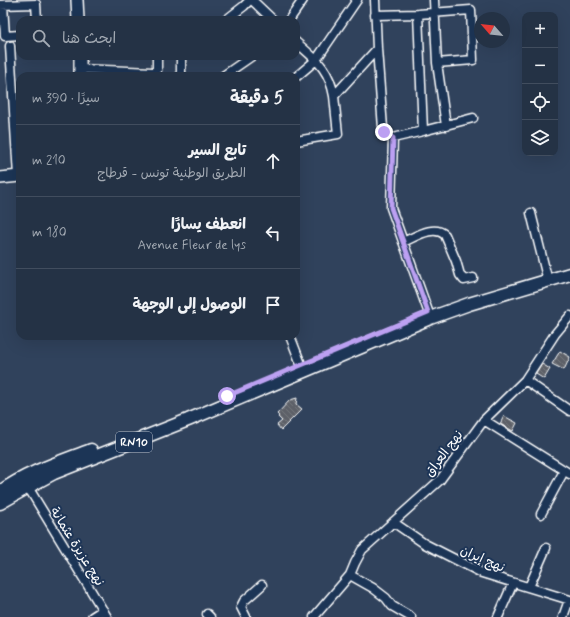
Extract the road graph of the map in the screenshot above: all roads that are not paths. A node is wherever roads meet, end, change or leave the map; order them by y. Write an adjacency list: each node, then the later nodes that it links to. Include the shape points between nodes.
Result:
1 (77, 0): 12 (street)
2 (251, 0): 13 (street); 14 (street)
3 (303, 0): 15 (street)
4 (356, 0): 24 (street)
5 (375, 0): 10 (street)
6 (434, 0): 8 (street)
7 (2, 5): 11 (street, via 36,4); 16 (street, via 5,36)
8 (434, 13): 9 (street); 25 (street); 25 (street, via 471,10 473,60)
9 (418, 14): 10 (street); 35 (street)
10 (375, 15): 19 (street)
11 (37, 16)
12 (78, 16)
13 (231, 16)
14 (269, 16)
15 (292, 16)
16 (16, 35)
17 (10, 46): 36 (street)
18 (300, 46): 24 (street)
19 (377, 48): 32 (street); 37 (street, via 383,128 384,132)
20 (80, 60): 26 (street)
21 (157, 60): 28 (street)
22 (181, 60): 29 (street)
23 (246, 60): 30 (street)
24 (316, 60): 31 (street); 32 (street, via 332,84)
25 (437, 63): 34 (street)
26 (80, 72): 27 (street)
27 (154, 72)
28 (154, 72)
29 (181, 72)
30 (229, 72)
31 (300, 74)
32 (334, 96): 38 (street, via 338,134)
33 (473, 118): 34 (street)
34 (446, 126): 35 (street)
35 (423, 132): 37 (street)
36 (16, 133)
37 (393, 138): 42 (street, via 391,208)
38 (300, 140)
39 (16, 176): 40 (street)
40 (0, 178)
41 (531, 213): 44 (street)
42 (403, 242): 46 (street, via 439,230 445,235 461,277 464,280); 47 (street)
43 (570, 266): 44 (main road, RN10)
44 (546, 273): 47 (main road, RN10, via 466,297)
45 (570, 274): 57 (main road, RN10, via 430,318 188,420 54,473)
46 (473, 278)
47 (428, 312): 50 (main road, RN10)
48 (570, 316): 51 (street, نهج العراق)
49 (292, 340): 50 (street)
50 (301, 364): 55 (main road, RN10, via 186,414 46,466)
51 (525, 380): 52 (street); 53 (street, نهج العراق)
52 (570, 411)
53 (484, 420): 54 (street); 61 (street, نهج العراق, via 440,480)
54 (567, 472): 60 (street)
55 (14, 482): 56 (street); 57 (street); 58 (main road, RN10)
56 (0, 483)
57 (28, 487): 59 (main road, RN10); 68 (street, نهج عزيزة عثمانة)
58 (0, 492)
59 (0, 504)
60 (540, 514)
61 (393, 522): 63 (street, نهج العراق, via 362,550); 64 (street, نهج إيران, via 425,544 482,573)
62 (546, 548): 66 (street)
63 (350, 575): 71 (street, نهج العراق); 72 (street, via 373,588 392,606)
64 (513, 583): 66 (street, نهج إيران); 73 (street)
65 (262, 585): 70 (street, via 241,606)
66 (529, 587): 67 (street, نهج إيران)
67 (570, 600): 74 (street)
68 (105, 614): 69 (street)
69 (92, 617)
70 (246, 617)
71 (316, 617)
72 (411, 617)
73 (498, 617)
74 (563, 617)

